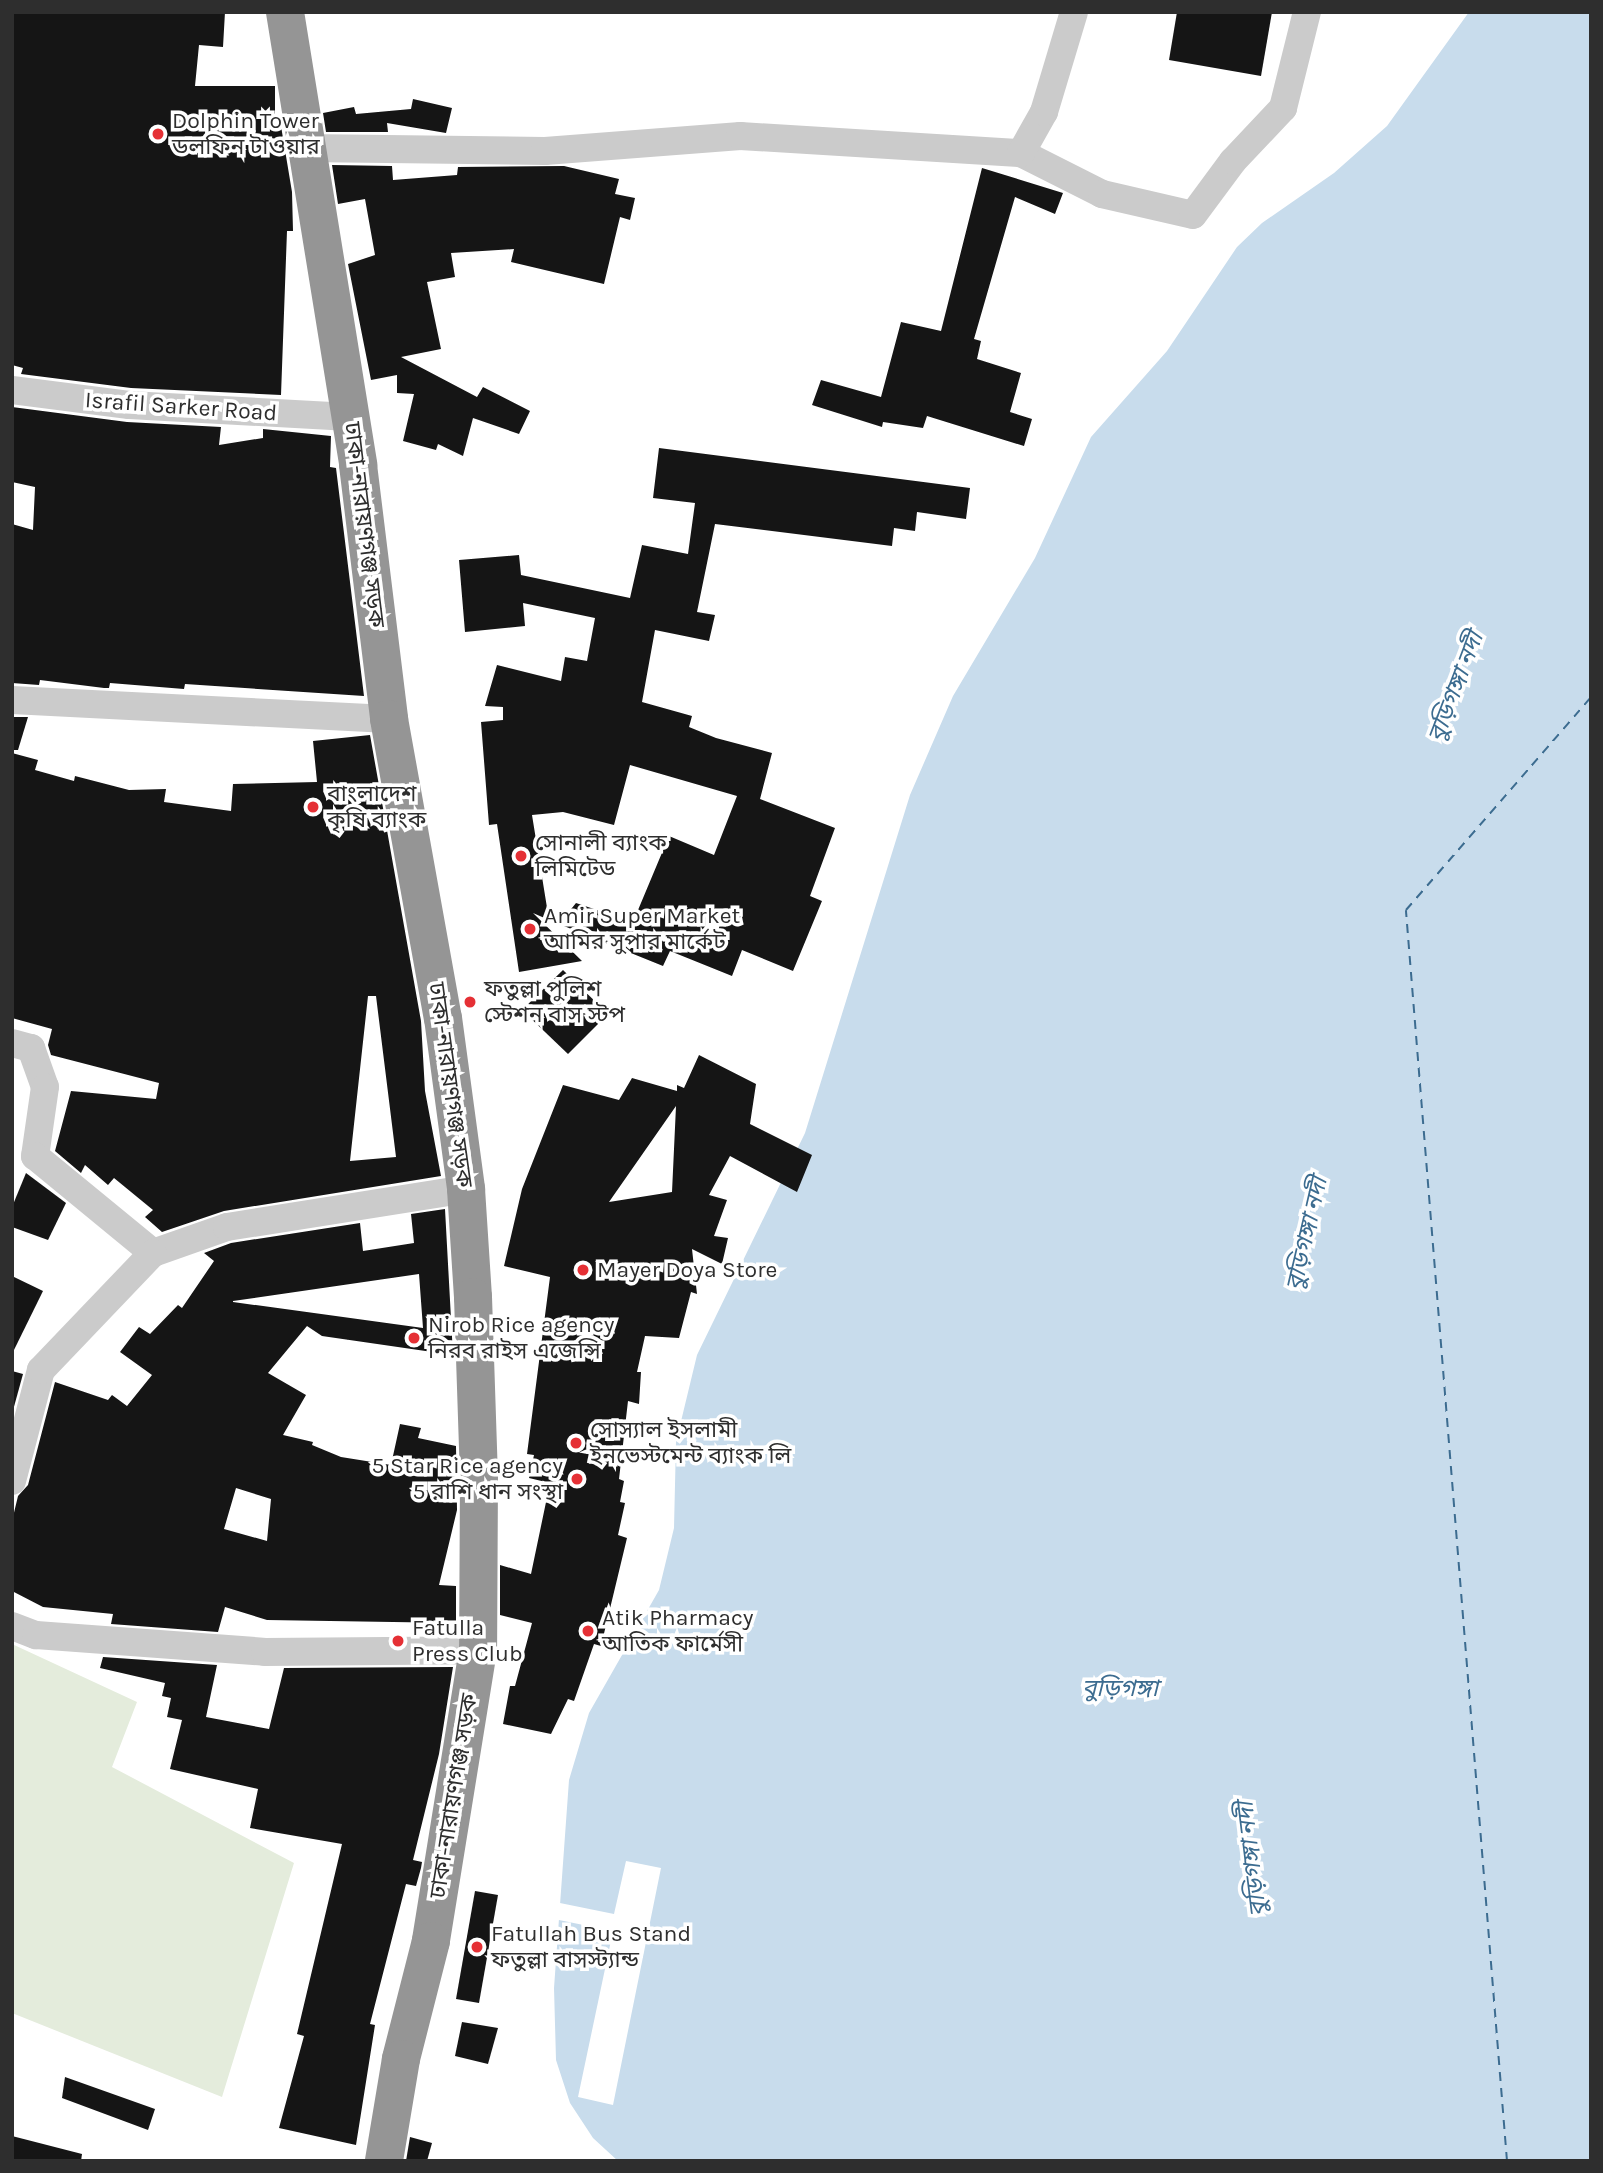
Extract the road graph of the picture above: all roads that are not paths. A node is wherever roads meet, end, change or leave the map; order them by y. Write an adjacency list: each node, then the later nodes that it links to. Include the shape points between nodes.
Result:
1 (285, 12): 4 (highway, ঢাকা-নারায়ণগঞ্জ সড়ক)
2 (1074, 12): 5 (street, via 1044,112)
3 (1307, 12): 5 (street, via 1283,108 1233,161 1193,215 1102,194)
4 (304, 148): 5 (street, via 545,151 740,136); 7 (highway, ঢাকা-নারায়ণগঞ্জ সড়ক)
5 (1021, 153)
6 (12, 390): 7 (street, Israfil Sarker Road, via 129,405)
7 (351, 417): 9 (highway, ঢাকা-নারায়ণগঞ্জ সড়ক)
8 (12, 700): 9 (street)
9 (389, 719): 11 (highway, ঢাকা-নারায়ণগঞ্জ সড়ক, via 443,1018)
10 (12, 1043): 12 (street, via 31,1048 45,1087 36,1156)
11 (466, 1189): 12 (street, via 227,1227); 15 (highway, ঢাকা-নারায়ণগঞ্জ সড়ক, via 479,1475)
12 (153, 1253): 13 (street, via 41,1370)
13 (12, 1481)
14 (12, 1626): 15 (street, via 36,1635 265,1652)
15 (478, 1650): 16 (highway, ঢাকা-নারায়ণগঞ্জ সড়ক, via 430,1941 401,2059)
16 (384, 2161)

